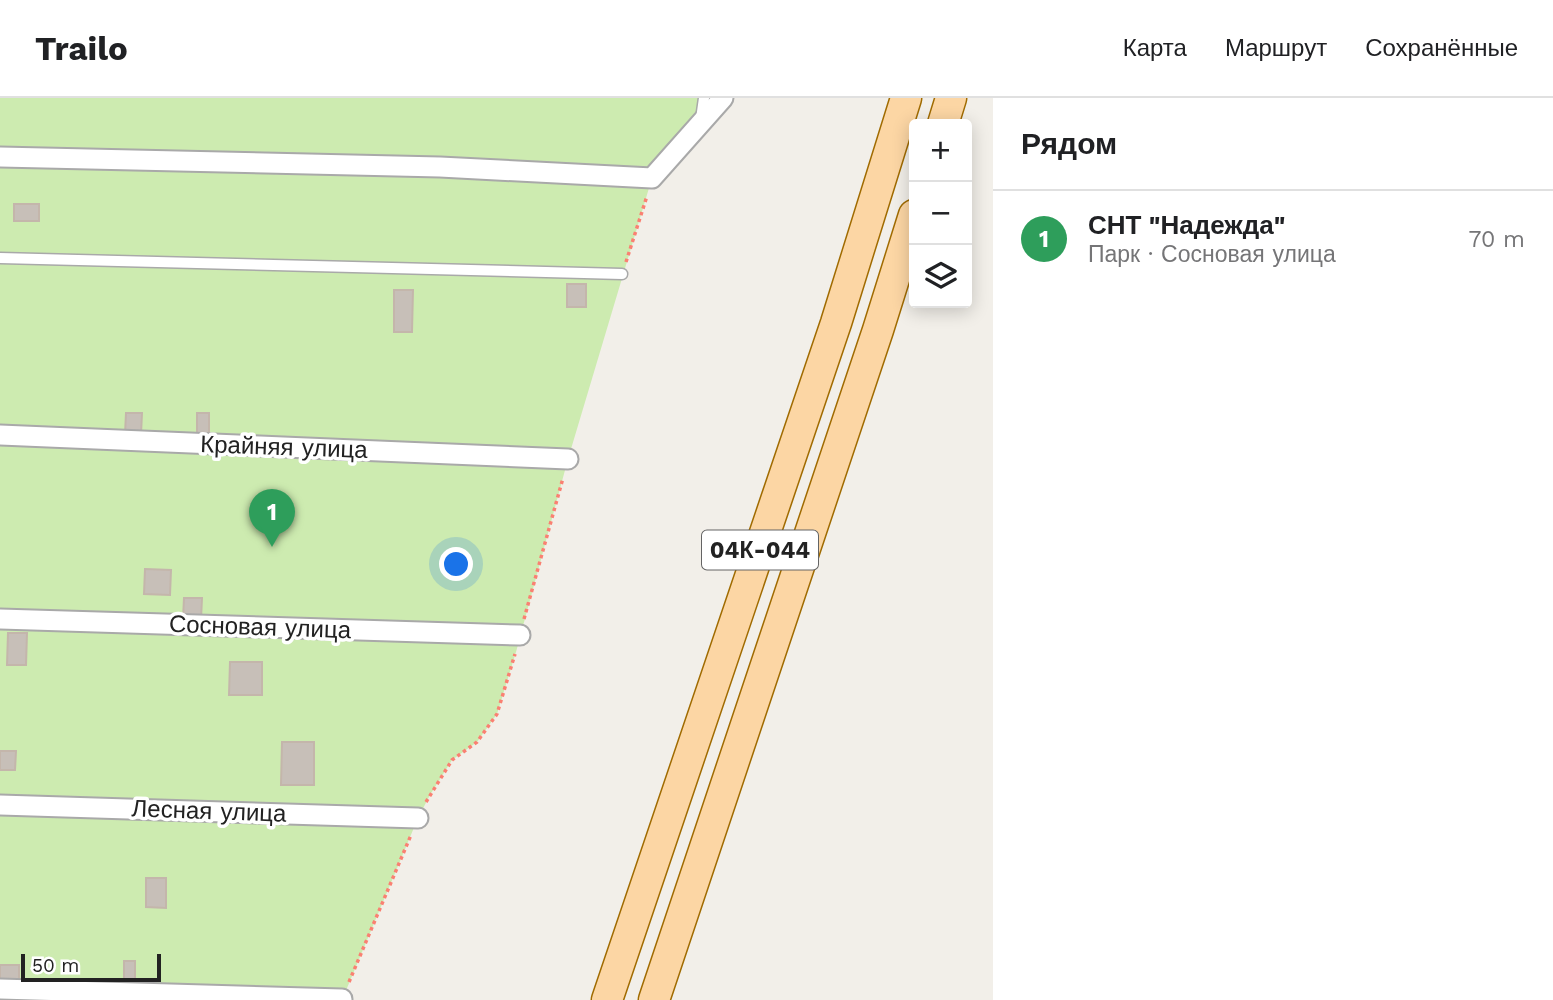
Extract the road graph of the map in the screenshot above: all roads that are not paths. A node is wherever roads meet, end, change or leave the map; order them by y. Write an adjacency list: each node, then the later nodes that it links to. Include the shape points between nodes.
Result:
1 (704, 98): 6 (lane)
2 (723, 98): 6 (street)
3 (906, 98): 19 (main road, 04К-044, via 836,323)
4 (951, 98): 5 (main road)
5 (945, 119)
6 (701, 123): 7 (street, via 652,177)
7 (0, 157)
8 (909, 231): 20 (main road, 04К-044)
9 (0, 258): 10 (lane)
10 (622, 274)
11 (0, 435): 12 (street, Крайняя улица)
12 (568, 459)
13 (0, 619): 14 (street, Сосновая улица)
14 (520, 635)
15 (0, 806): 16 (street, Лесная улица)
16 (418, 818)
17 (0, 989): 18 (street)
18 (342, 999)
19 (607, 1000)
20 (653, 1000)

